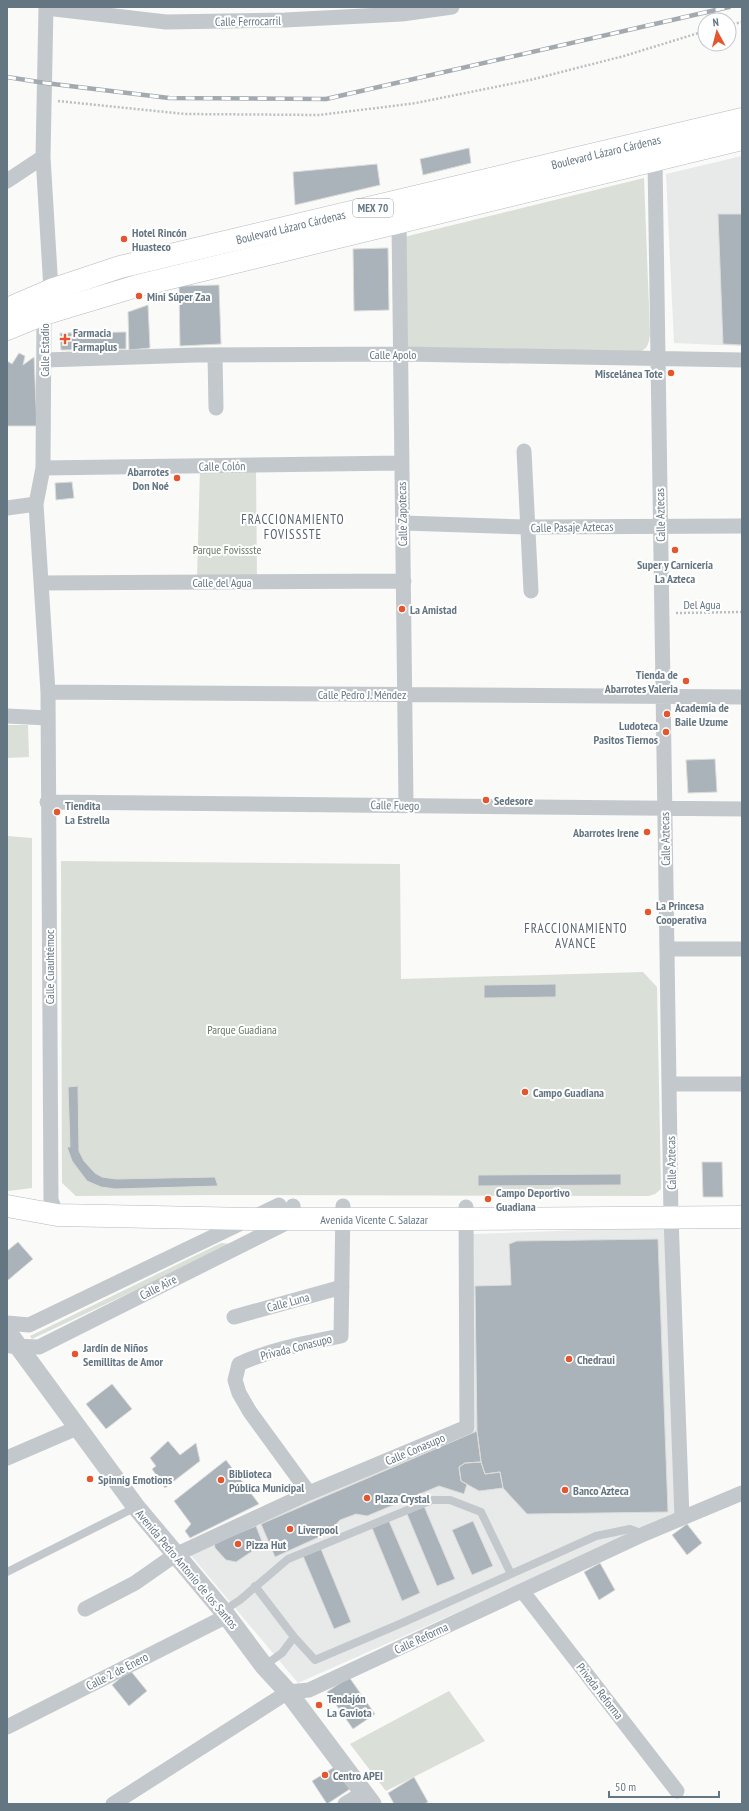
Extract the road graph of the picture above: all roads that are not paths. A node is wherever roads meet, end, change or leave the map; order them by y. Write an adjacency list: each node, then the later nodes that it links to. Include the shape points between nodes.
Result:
1 (452, 7): 3 (street, Calle Ferrocarril, via 402,14)
2 (46, 8): 3 (street, Calle Ferrocarril, via 166,22); 6 (street, Calle Estadio)
3 (283, 14)
4 (742, 119): 10 (main road, Boulevard Lázaro Cárdenas / MEX 70, via 120,267)
5 (742, 139): 7 (main road, Boulevard Lázaro Cárdenas / MEX 70)
6 (43, 157): 8 (street); 10 (street, Calle Estadio)
7 (655, 160): 9 (main road, Boulevard Lázaro Cárdenas / MEX 70); 17 (street, Calle Aztecas)
8 (7, 181)
9 (399, 223): 12 (main road, Boulevard Lázaro Cárdenas / MEX 70, via 137,286); 14 (street, Calle Zapotecas)
10 (51, 290): 11 (main road, Boulevard Lázaro Cárdenas / MEX 70); 12 (street, Calle Estadio)
11 (7, 309)
12 (44, 314): 13 (main road, Boulevard Lázaro Cárdenas / MEX 70); 16 (street, Calle Estadio)
13 (7, 329)
14 (402, 354): 15 (street, Calle Apolo); 17 (street, Calle Apolo); 21 (street, Calle Zapotecas)
15 (215, 355): 16 (street, Calle Apolo); 19 (street)
16 (45, 360): 22 (street, Calle Estadio)
17 (658, 360): 18 (street, Calle Apolo); 26 (street, Calle Aztecas)
18 (742, 360)
19 (216, 408)
20 (524, 451): 28 (street)
21 (401, 463): 22 (street, Calle Colón); 25 (street, Calle Zapotecas)
22 (43, 468): 23 (street, Calle Estadio)
23 (36, 504): 24 (street); 30 (street, Calle Estadio)
24 (7, 508)
25 (403, 523): 28 (street, Calle Pasaje Aztecas); 29 (street, Calle Zapotecas)
26 (660, 526): 27 (street, Calle Pasaje Aztecas); 28 (street, Calle Pasaje Aztecas); 34 (street, Calle Aztecas)
27 (742, 526)
28 (526, 527): 31 (street)
29 (404, 581): 30 (street, Calle del Agua); 33 (street, Calle Zapotecas)
30 (41, 583): 32 (street, Calle Estadio)
31 (531, 591)
32 (48, 692): 33 (street, Calle Pedro J. Méndez); 37 (street)
33 (405, 694): 34 (street, Calle Pedro J. Méndez); 39 (street, Calle Zapotecas)
34 (663, 697): 35 (street, Calle Pedro J. Méndez); 40 (street, Calle Aztecas)
35 (742, 697)
36 (7, 716): 37 (street)
37 (48, 718): 38 (street, Calle Cuauhtémoc)
38 (48, 802): 39 (street, Calle Fuego); 48 (street, Calle Cuauhtémoc)
39 (406, 805): 40 (street, Calle Fuego)
40 (665, 809): 41 (street, Calle Fuego); 43 (street, Calle Aztecas)
41 (742, 809)
42 (742, 949): 43 (street)
43 (667, 950): 44 (street, Calle Aztecas)
44 (669, 1084): 45 (street); 50 (street, Calle Aztecas)
45 (742, 1084)
46 (742, 1204): 50 (main road, Avenida Vicente C. Salazar)
47 (7, 1205): 48 (main road, Avenida Vicente C. Salazar)
48 (54, 1208): 49 (main road, Avenida Vicente C. Salazar); 54 (main road, Avenida Vicente C. Salazar)
49 (289, 1210): 51 (main road, Avenida Vicente C. Salazar); 54 (main road, Avenida Vicente C. Salazar); 59 (street, Calle Aire, via 39,1347)
50 (671, 1211): 52 (main road, Avenida Vicente C. Salazar); 53 (main road, Avenida Vicente C. Salazar); 65 (street, Calle Aztecas)
51 (343, 1213): 52 (main road, Avenida Vicente C. Salazar); 55 (street, Privada Conasupo)
52 (466, 1213): 62 (street, Calle Conasupo, via 466,1427)
53 (742, 1217)
54 (251, 1219): 57 (street, Calle Aire, via 28,1325)
55 (342, 1287): 56 (street, Calle Luna); 62 (street, Privada Conasupo, via 341,1336 258,1355 239,1364 235,1380 250,1412)
56 (234, 1317)
57 (7, 1323)
58 (7, 1331): 59 (street, Avenida Pedro Antonio de los Santos)
59 (14, 1347): 60 (street, Avenida Pedro Antonio de los Santos)
60 (79, 1427): 61 (street); 64 (street, Avenida Pedro Antonio de los Santos)
61 (7, 1458)
62 (309, 1493): 67 (street, Calle Conasupo)
63 (742, 1493): 65 (street, Calle Reforma)
64 (136, 1507): 67 (street, Avenida Pedro Antonio de los Santos); 68 (lane)
65 (682, 1518): 66 (street, Calle Reforma)
66 (644, 1534): 69 (lane, via 630,1529 596,1536); 71 (street, Calle Reforma)
67 (175, 1555): 72 (street, Calle Conasupo, via 135,1583); 73 (street, Avenida Pedro Antonio de los Santos)
68 (7, 1572)
69 (510, 1574): 70 (lane, via 481,1512 450,1500 432,1500 288,1559); 74 (lane, via 315,1660)
70 (255, 1586): 73 (lane); 74 (lane)
71 (523, 1592): 76 (street, Calle Reforma, via 309,1690); 78 (street, Privada Reforma)
72 (85, 1609)
73 (225, 1613): 75 (street, Avenida Pedro Antonio de los Santos); 77 (street, Calle 2 de Enero)
74 (294, 1637): 75 (lane, via 282,1653)
75 (264, 1666): 76 (street, Avenida Pedro Antonio de los Santos)
76 (288, 1692): 79 (street, Avenida Pedro Antonio de los Santos); 80 (street, Calle Reforma)
77 (7, 1727)
78 (677, 1791)
79 (367, 1798): 81 (street)
80 (113, 1804)
81 (345, 1804)

